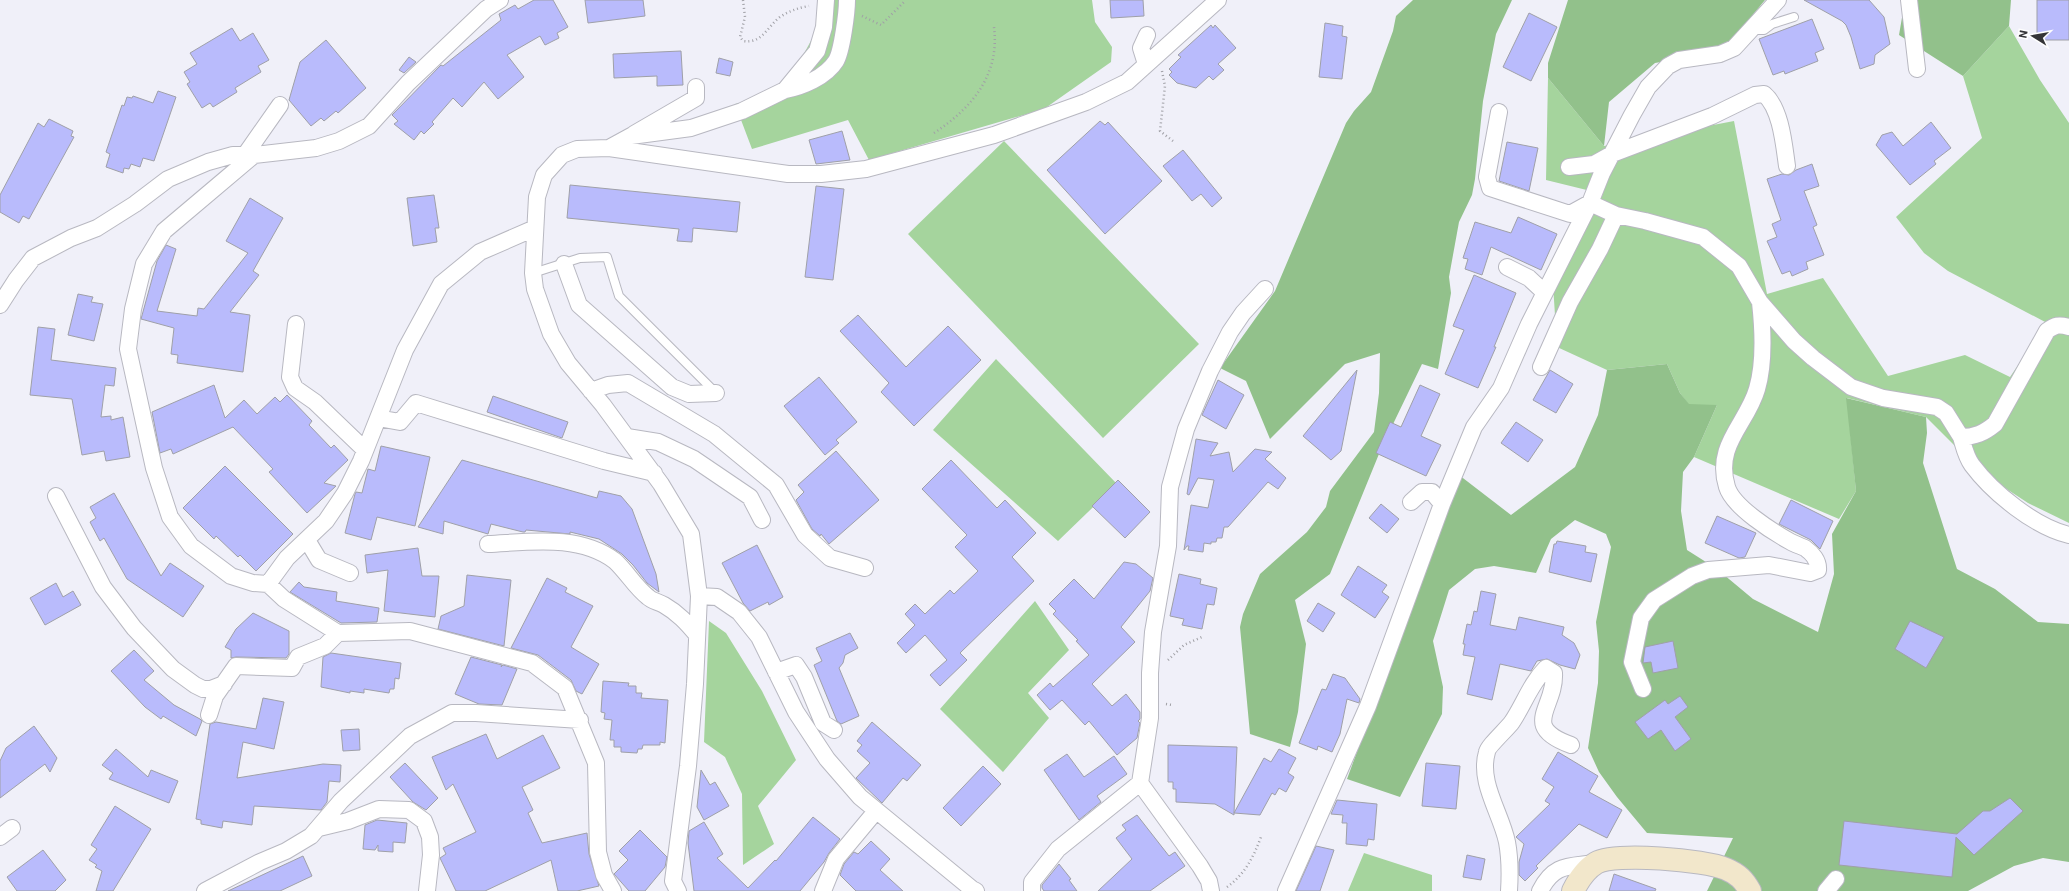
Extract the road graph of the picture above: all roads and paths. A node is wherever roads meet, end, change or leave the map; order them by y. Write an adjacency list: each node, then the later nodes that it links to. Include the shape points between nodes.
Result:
1 (500, 0): 24 (street, via 408,83 368,126 339,141 316,148)
2 (743, 0): 8 (path, via 745,17 740,37 743,41 750,42 760,39 780,18 796,8)
3 (1218, 0): 13 (street)
4 (1778, 0): 11 (street)
5 (1909, 0): 14 (street)
6 (904, 2): 7 (path, via 881,25)
7 (847, 5): 16 (street, via 836,62 798,88)
8 (825, 8): 16 (street, via 824,27 817,51)
9 (1794, 17): 11 (lane, via 1772,24 1764,30)
10 (994, 27): 19 (path, via 996,44 990,73 957,117)
11 (1750, 30): 23 (street, via 1734,48 1720,54 1679,60 1668,66 1648,87)
12 (1147, 35): 13 (street, via 1141,48)
13 (1151, 60): 21 (path, via 1163,73 1166,86 1160,131); 22 (street, via 1127,82 1058,113 994,135 866,169 821,174 788,174)
14 (1917, 69)
15 (696, 87): 20 (street, via 696,98)
16 (785, 90): 20 (street, via 742,111 691,128)
17 (280, 106): 24 (street)
18 (1498, 112): 27 (street, via 1486,177 1490,188 1570,214)
19 (930, 135)
20 (631, 136): 22 (street)
21 (1173, 141)
22 (610, 148): 29 (street, via 577,149 562,155 544,175 537,197)
23 (1612, 154): 25 (street, via 1712,116 1755,95 1764,94 1772,100 1783,137); 26 (street, via 1594,164); 27 (street)
24 (250, 155): 36 (street, via 233,155 208,162 168,179 97,228 33,258); 56 (street, via 164,231 144,264 133,309 128,349 154,468 170,517 191,546 231,576 253,583)
25 (1787, 166)
26 (1569, 167)
27 (1590, 203): 28 (street); 34 (street)
28 (1616, 215): 35 (street, via 1703,237 1738,266); 39 (street, via 1570,302)
29 (535, 228): 32 (street); 42 (street, via 480,252 441,284 404,350)
30 (564, 264): 32 (lane); 41 (street, via 579,305 672,387 689,394); 41 (lane, via 580,258 607,257 619,296)
31 (1507, 267): 34 (street, via 1529,278)
32 (533, 273): 40 (street, via 535,289 551,334 568,363)
33 (1265, 289): 62 (street, via 1242,313 1230,332 1210,371 1186,429 1170,487 1168,546 1153,632)
34 (1544, 292): 49 (street, via 1500,388 1474,427)
35 (1760, 302): 44 (street, via 1794,341 1851,387 1883,398 1937,407 1946,413); 64 (street, via 1763,326 1761,372 1753,402 1731,437 1726,454 1724,473 1727,488 1754,517 1805,548 1817,561 1818,570 1810,573 1769,565 1708,570 1692,576 1654,600 1641,618 1632,662)
36 (0, 305)
37 (296, 324): 45 (street, via 290,377 295,388 315,402)
38 (2069, 327): 44 (street, via 2054,325 2047,331 1995,424 1986,432)
39 (1541, 367)
40 (591, 391): 43 (street); 54 (street, via 608,385 628,383 714,434 776,485 805,535 830,558)
41 (716, 393)
42 (378, 418): 45 (street); 46 (street, via 400,422 416,403)
43 (626, 437): 46 (street); 50 (street, via 658,442 694,459 750,497)
44 (1961, 437): 51 (street, via 1972,466 2006,499 2042,526)
45 (365, 450): 52 (street, via 345,492 326,521)
46 (654, 473): 57 (street, via 691,534)
47 (56, 496): 63 (street, via 102,587 134,628 173,669 195,685 207,689)
48 (1411, 502): 49 (street, via 1422,492 1432,492)
49 (1442, 504): 83 (street, via 1368,706)
50 (762, 520)
51 (2069, 535)
52 (306, 540): 55 (street, via 319,560); 56 (street)
53 (488, 544): 59 (street, via 550,541 584,546 602,553 616,562 648,598 680,615)
54 (865, 568)
55 (350, 573)
56 (268, 584): 58 (street, via 284,599)
57 (699, 596): 59 (street); 61 (street, via 717,597 739,612 759,637)
58 (338, 633): 63 (street, via 325,646 298,657 292,668 236,666); 66 (street, via 410,631 532,663 565,688)
59 (697, 635): 74 (street, via 688,766)
60 (1202, 637): 62 (path, via 1184,645)
61 (776, 672): 67 (street, via 796,665 804,677 823,723); 70 (street, via 796,712 827,759 860,797)
62 (1150, 673): 69 (street, via 1150,718)
63 (224, 684): 65 (street, via 215,696)
64 (1643, 689)
65 (209, 715)
66 (580, 720): 71 (street, via 476,712 452,713 410,736 341,801); 77 (street, via 596,763 598,852 604,875)
67 (834, 730)
68 (1571, 745): 84 (street, via 1557,740 1546,732 1543,723 1546,704 1555,685 1554,673 1546,668 1539,675 1512,722 1487,750 1484,766 1507,843)
69 (1140, 783): 80 (street, via 1058,849 1032,882); 81 (street, via 1200,866 1209,881)
70 (876, 811): 78 (street, via 836,859); 79 (street)
71 (319, 828): 75 (street, via 286,852 260,862); 76 (street, via 348,821 379,809 409,810 424,821 430,837)
72 (1261, 837): 82 (path, via 1245,872)
73 (1596, 863): 85 (street, via 1557,869 1546,879); 86 (street, via 1582,876); 87 (street, via 1639,858 1705,863 1726,869 1743,879)
74 (672, 888)
75 (205, 891)
76 (427, 891)
77 (613, 891)
78 (823, 891)
79 (976, 891)
80 (1032, 891)
81 (1211, 891)
82 (1221, 891)
83 (1286, 891)
84 (1509, 891)
85 (1540, 891)
86 (1573, 891)
87 (1750, 891)

